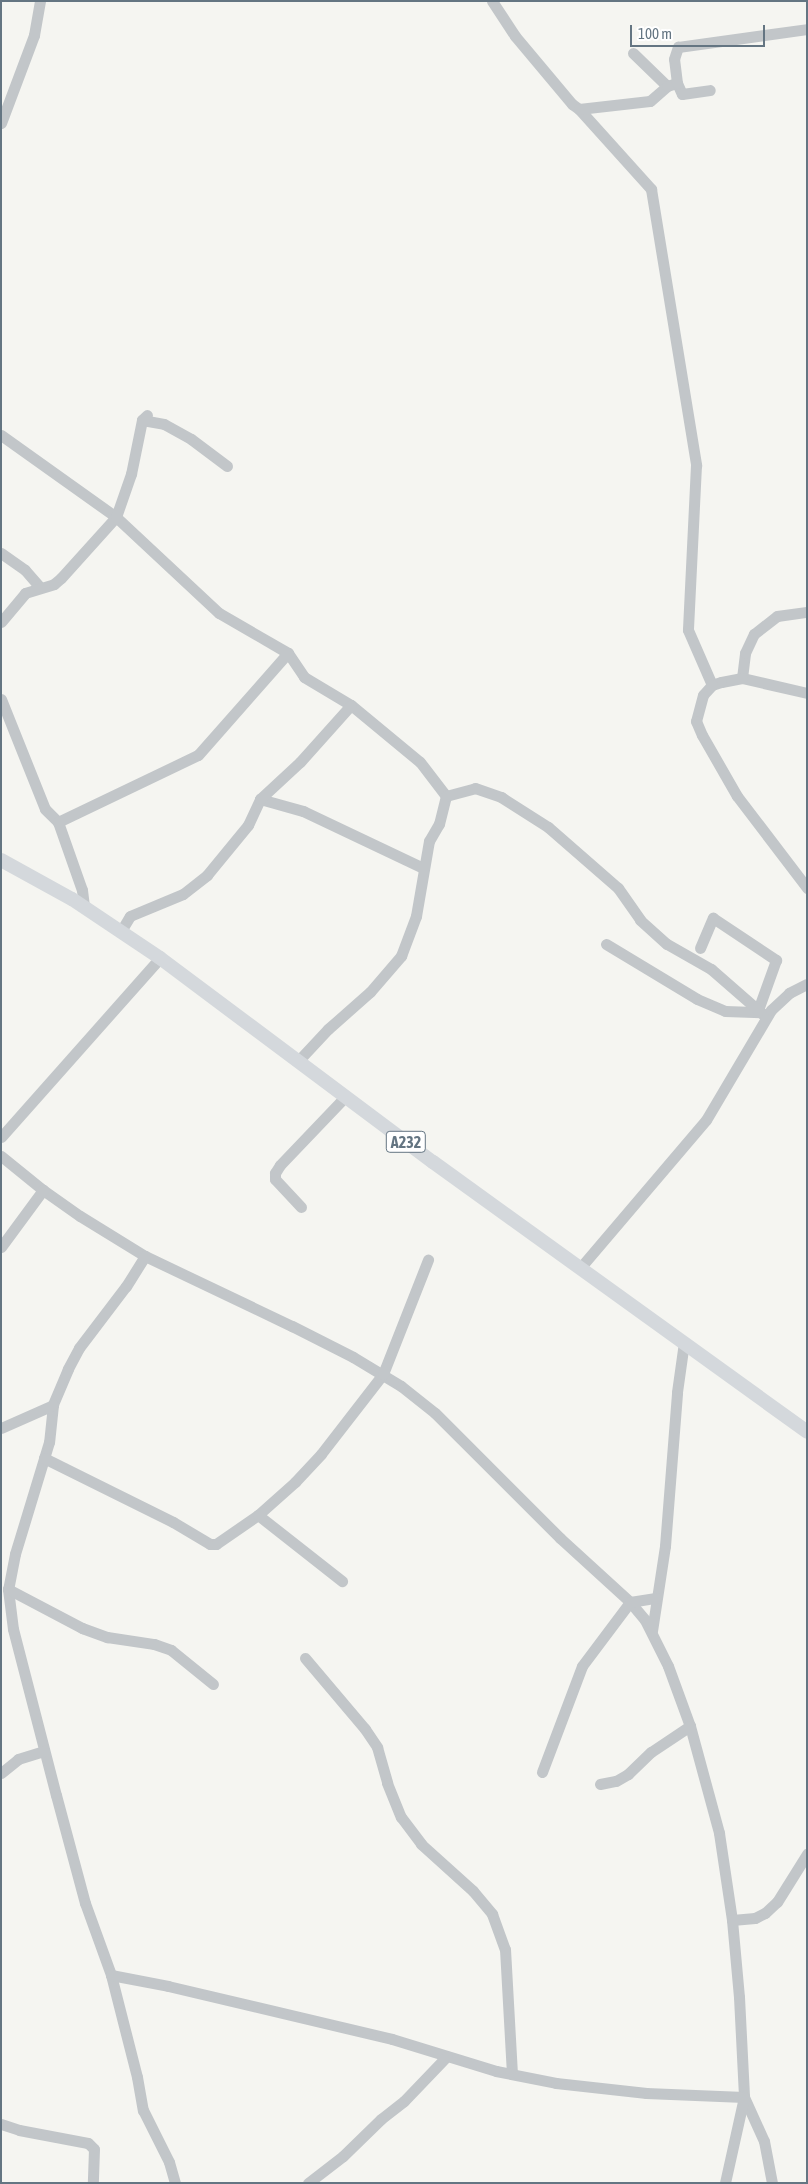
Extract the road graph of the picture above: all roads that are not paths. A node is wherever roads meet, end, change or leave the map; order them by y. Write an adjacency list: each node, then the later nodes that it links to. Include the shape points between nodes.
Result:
1 (40, 1): 8 (street, via 34,35)
2 (492, 1): 7 (street, via 515,36 572,104)
3 (807, 29): 5 (street, via 678,47)
4 (633, 53): 5 (street)
5 (672, 85): 6 (street, via 682,94); 7 (street, via 650,101)
6 (710, 90)
7 (579, 108): 18 (street, via 651,189 696,465 688,630)
8 (1, 124)
9 (1, 435): 11 (street)
10 (227, 466): 11 (street, via 191,439 144,417 131,474)
11 (116, 517): 13 (street, via 61,578 54,584); 16 (street, via 219,613)
12 (1, 553): 13 (street, via 25,570)
13 (40, 587): 15 (street, via 25,592)
14 (807, 612): 17 (street, via 777,616 754,634 745,653)
15 (1, 622)
16 (288, 652): 21 (street, via 304,677); 24 (street, via 198,756)
17 (742, 678): 18 (street); 19 (street)
18 (712, 685): 27 (street, via 703,695 698,709 696,720 702,735 737,796)
19 (807, 693)
20 (1, 699): 24 (street, via 45,808)
21 (351, 705): 22 (street, via 420,762); 23 (street, via 300,762)
22 (446, 796): 26 (street, via 439,824 429,841); 34 (street, via 475,788 501,797 548,826 618,888 640,920 667,944 711,969)
23 (260, 799): 26 (street, via 303,811); 29 (street, via 248,825 207,876 183,894 130,916)
24 (58, 822): 28 (street, via 82,890)
25 (1, 860): 28 (main road, A232)
26 (423, 868): 35 (street, via 416,916 401,956 370,992)
27 (807, 888)
28 (84, 907): 29 (main road, A232)
29 (121, 931): 32 (main road, A232)
30 (606, 944): 34 (street, via 697,999 725,1011)
31 (700, 948): 34 (street, via 713,918 776,960)
32 (160, 958): 35 (main road, A232); 37 (street)
33 (807, 984): 34 (street)
34 (762, 1013): 44 (street, via 706,1120)
35 (298, 1060): 36 (main road, A232)
36 (345, 1096): 40 (street, via 275,1173 275,1179); 44 (main road, A232)
37 (1, 1137)
38 (1, 1156): 39 (street)
39 (43, 1190): 41 (street); 42 (street)
40 (301, 1207)
41 (1, 1247)
42 (145, 1256): 46 (street, via 292,1326); 47 (street, via 79,1348)
43 (428, 1260): 46 (street)
44 (580, 1268): 45 (main road, A232)
45 (684, 1342): 49 (main road, A232); 54 (street, via 664,1554)
46 (382, 1374): 51 (street, via 321,1454); 55 (street, via 435,1413 560,1538)
47 (53, 1405): 48 (street); 50 (street)
48 (1, 1428)
49 (807, 1432)
50 (44, 1458): 51 (street, via 210,1544 222,1541); 53 (street)
51 (258, 1515): 52 (street)
52 (342, 1581)
53 (8, 1589): 58 (street, via 82,1628 107,1637 171,1650); 60 (street, via 13,1629)
54 (656, 1598): 55 (street); 56 (street)
55 (630, 1602): 56 (street); 61 (street, via 582,1666)
56 (652, 1631): 59 (street)
57 (305, 1658): 68 (street, via 377,1747 398,1808 421,1844 474,1891 492,1914 505,1949)
58 (213, 1684)
59 (690, 1726): 63 (street, via 651,1752 628,1774 616,1781); 65 (street, via 719,1833)
60 (44, 1751): 62 (street, via 18,1759); 66 (street, via 85,1903)
61 (542, 1772)
62 (1, 1773)
63 (600, 1784)
64 (807, 1854): 65 (street, via 777,1902 765,1913 754,1918)
65 (732, 1920): 69 (street)
66 (111, 1975): 67 (street, via 392,2039); 72 (street, via 137,2077 142,2110 169,2162)
67 (448, 2056): 68 (street); 73 (street, via 404,2101)
68 (512, 2074): 69 (street, via 556,2083 646,2093)
69 (744, 2097): 74 (street); 75 (street, via 764,2142)
70 (1, 2124): 71 (street, via 88,2143 94,2149)
71 (93, 2183)
72 (175, 2183)
73 (308, 2183)
74 (725, 2183)
75 (772, 2183)

